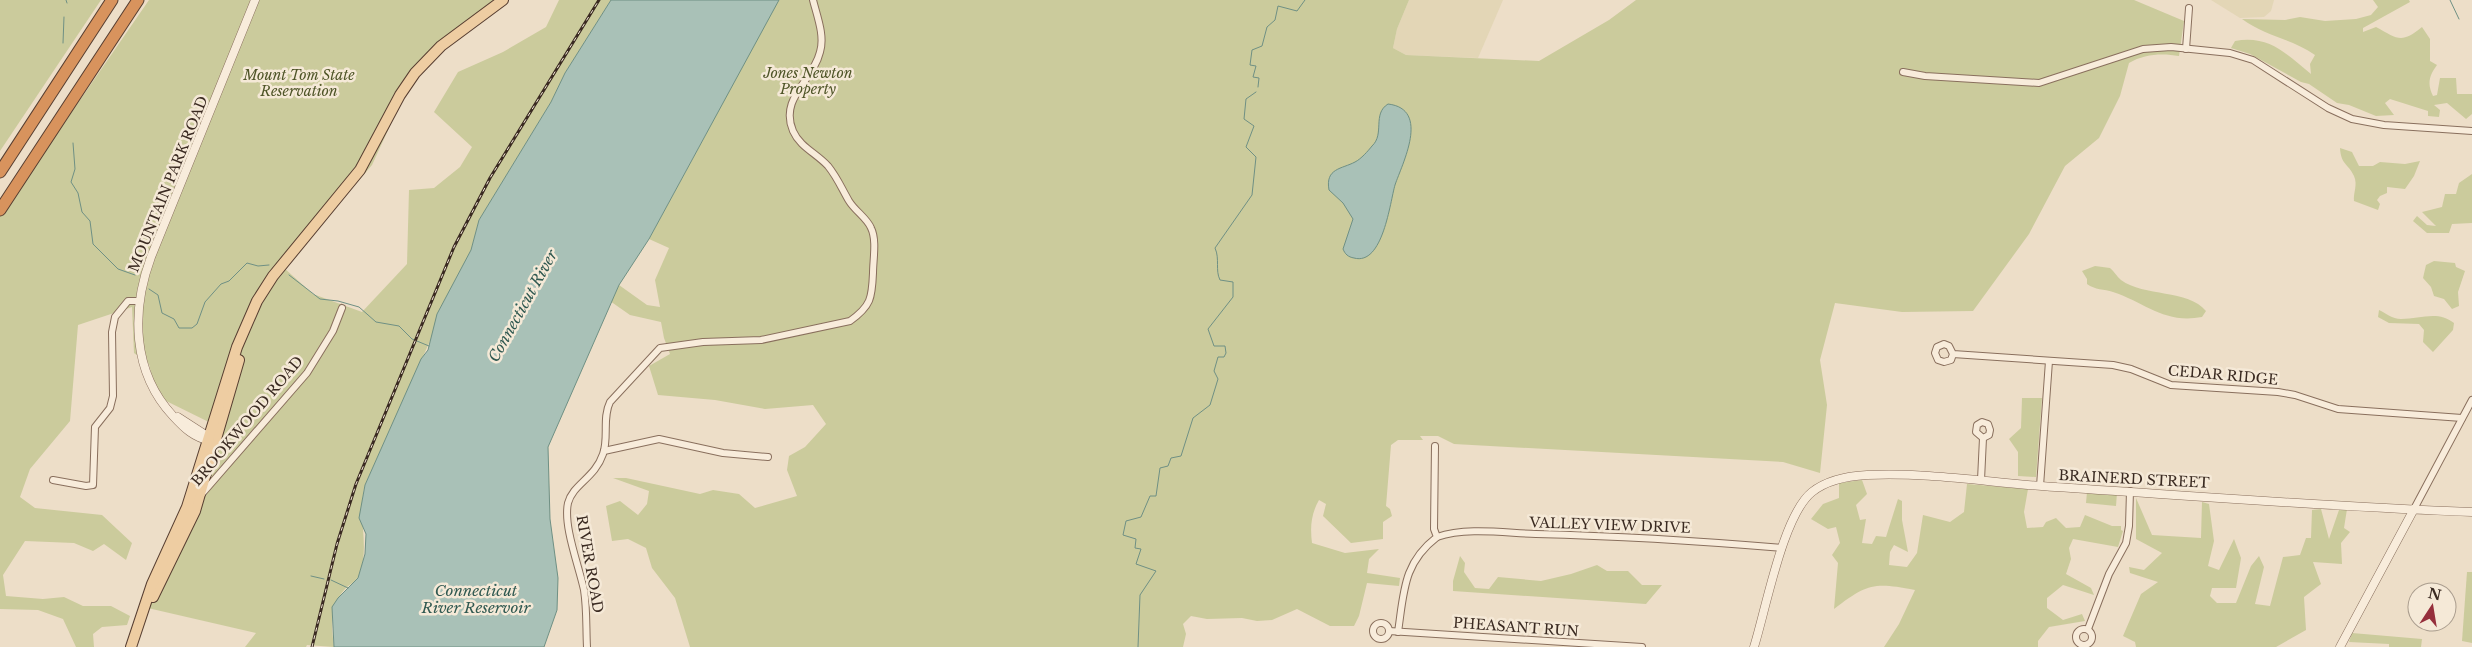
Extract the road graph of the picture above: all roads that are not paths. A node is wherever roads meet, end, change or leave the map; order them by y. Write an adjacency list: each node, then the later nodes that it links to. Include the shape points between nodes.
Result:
1 (112, 0): 10 (highway)
2 (138, 0): 11 (highway)
3 (255, 0): 12 (street, MOUNTAIN PARK ROAD, via 151,256)
4 (503, 0): 19 (main road, via 440,46 414,73 360,170 276,271 257,301)
5 (813, 0): 21 (street, RIVER ROAD, via 821,51 795,94 790,110 792,127 797,140 828,166 850,202 872,228 872,298 850,321 762,340 703,342 660,348 610,402)
6 (2189, 8): 7 (street)
7 (2186, 49): 8 (street, via 2138,50 2039,83); 9 (street, via 2245,56 2328,108 2352,118 2384,125)
8 (1903, 72)
9 (2472, 131)
10 (0, 172)
11 (0, 210)
12 (139, 300): 19 (street, MOUNTAIN PARK ROAD, via 137,320 144,367 151,386 166,409); 23 (street, via 128,301 115,317 112,332 113,396 110,408 96,427 93,485)
13 (342, 308): 27 (street, BROOKWOOD ROAD, via 333,331 307,373)
14 (1954, 354): 15 (street, CEDAR RIDGE)
15 (2049, 361): 17 (street, CEDAR RIDGE, via 2119,366 2171,385 2290,393 2338,409); 25 (street)
16 (2472, 400): 17 (street)
17 (2462, 418): 28 (street)
18 (1983, 438): 24 (street)
19 (211, 439): 27 (main road); 32 (main road)
20 (1436, 446): 30 (street, via 1434,529)
21 (604, 451): 22 (street, via 659,439 723,453); 37 (street, RIVER ROAD, via 598,467 576,490 568,505 568,524 586,606)
22 (768, 457)
23 (53, 480)
24 (1981, 480): 25 (street, BRAINERD STREET); 31 (street, BRAINERD STREET, via 1879,475 1850,477 1825,484 1802,502 1792,518)
25 (2040, 486): 26 (street, BRAINERD STREET)
26 (2130, 491): 28 (street, BRAINERD STREET); 33 (street, via 2126,543 2109,574)
27 (199, 498): 32 (main road)
28 (2414, 509): 29 (street, BRAINERD STREET); 40 (street)
29 (2472, 512)
30 (1437, 537): 31 (street, VALLEY VIEW DRIVE, via 1477,532 1572,535 1665,538); 35 (street, via 1415,558 1409,570)
31 (1782, 548): 39 (street)
32 (137, 629): 36 (main road)
33 (2088, 629)
34 (1389, 631): 35 (street, PHEASANT RUN)
35 (1398, 632): 38 (street, PHEASANT RUN)
36 (131, 647)
37 (587, 647)
38 (1642, 647)
39 (1754, 647)
40 (2340, 647)

